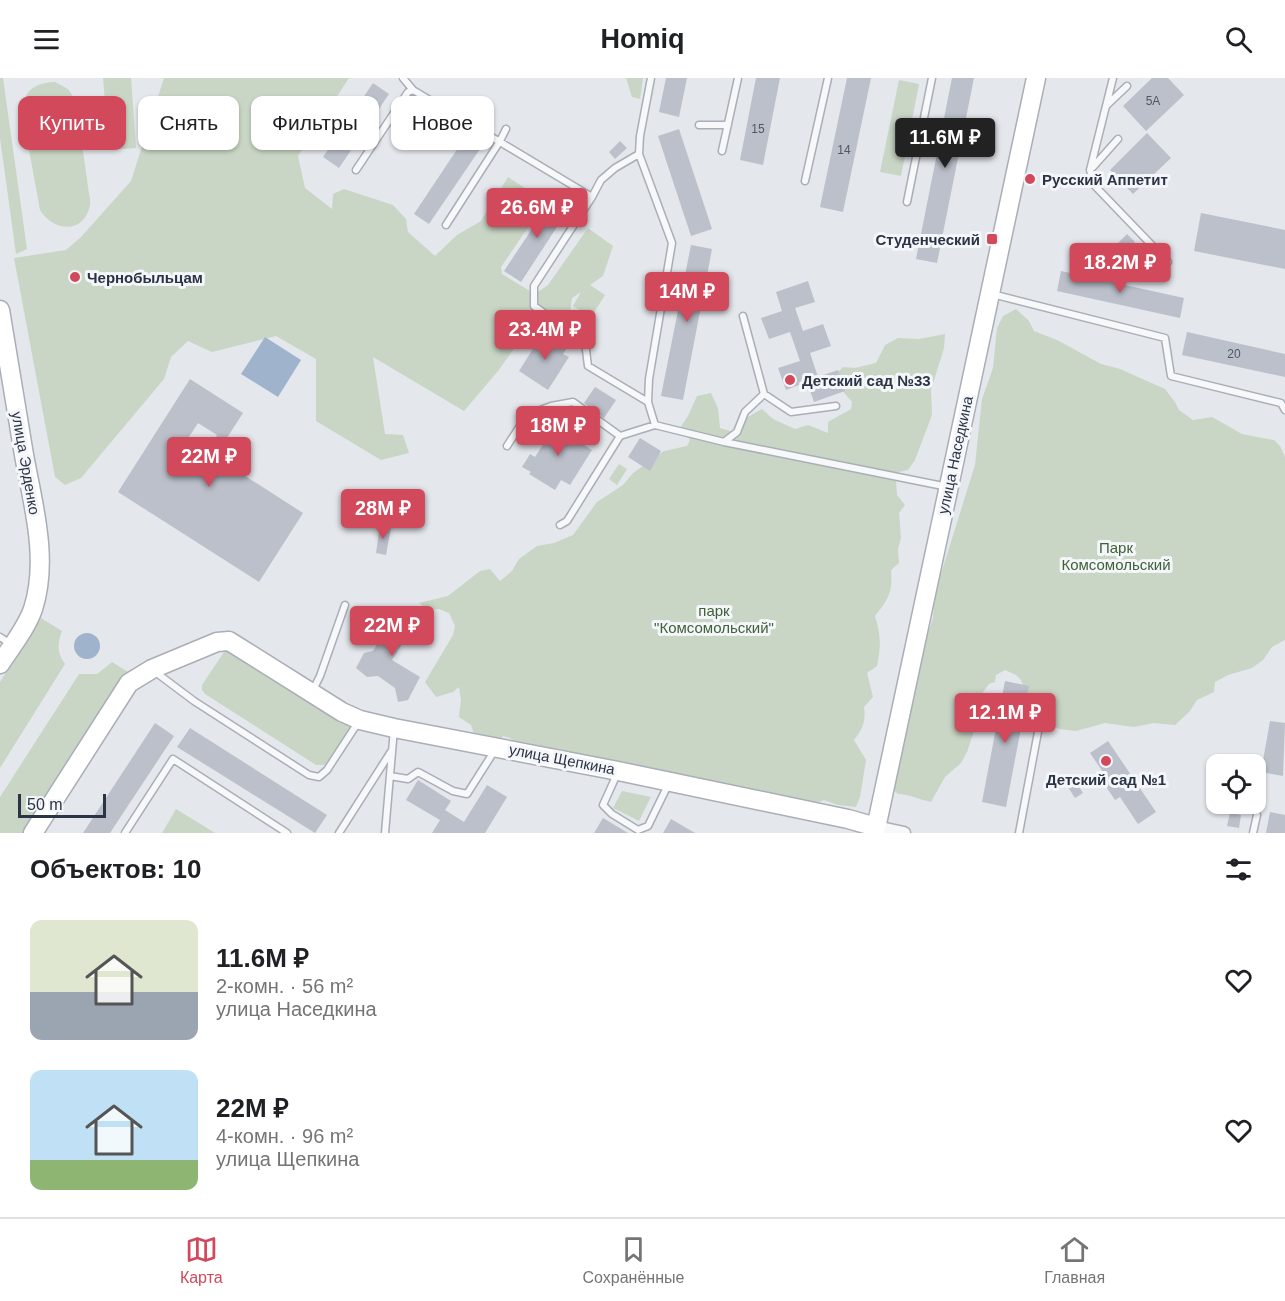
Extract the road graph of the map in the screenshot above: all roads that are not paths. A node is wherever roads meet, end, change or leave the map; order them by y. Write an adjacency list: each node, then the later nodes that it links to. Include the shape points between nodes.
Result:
1 (403, 78): 9 (lane)
2 (651, 78): 17 (lane)
3 (738, 78): 12 (lane)
4 (828, 78): 20 (lane)
5 (932, 78): 22 (lane)
6 (1036, 78): 25 (main road, улица Наседкина)
7 (1113, 78): 10 (lane)
8 (1127, 86): 10 (lane)
9 (414, 90): 15 (lane); 18 (lane, via 408,92)
10 (1107, 105): 19 (lane)
11 (699, 125): 12 (lane)
12 (728, 125): 16 (lane)
13 (506, 129): 15 (lane)
14 (1118, 139): 19 (lane)
15 (500, 141): 21 (lane); 23 (lane)
16 (722, 152)
17 (639, 153): 21 (lane, via 601,180); 30 (lane, via 672,243)
18 (356, 170)
19 (1090, 170): 24 (lane, via 1094,185)
20 (805, 181)
21 (592, 197): 30 (lane, via 534,286 534,306 585,342 588,366)
22 (907, 202)
23 (446, 225)
24 (1168, 262)
25 (990, 293): 32 (lane, via 1165,338 1171,376 1281,403); 37 (main road, улица Наседкина)
26 (0, 310): 28 (main road, улица Эрденко)
27 (743, 316): 29 (lane)
28 (3, 345): 40 (main road, улица Эрденко, via 38,534 39,582 32,610)
29 (764, 394): 31 (lane, via 790,412); 35 (lane, via 745,412 737,432)
30 (648, 402): 33 (lane)
31 (836, 406)
32 (1285, 410)
33 (655, 424): 34 (lane); 35 (lane)
34 (620, 436): 36 (lane, via 573,402 527,415); 38 (lane, via 567,521)
35 (724, 442): 37 (lane)
36 (507, 446)
37 (948, 487): 53 (main road, улица Наседкина)
38 (560, 525)
39 (345, 605): 43 (lane)
40 (6, 641): 41 (main road, улица Эрденко)
41 (0, 664)
42 (152, 669): 43 (main road, улица Щепкина, via 228,641); 45 (lane, via 194,701 309,775 319,777 327,770); 54 (main road, via 129,683)
43 (311, 694): 45 (main road, улица Щепкина)
44 (1041, 716): 60 (lane)
45 (360, 720): 46 (main road, улица Щепкина)
46 (394, 728): 47 (main road, улица Щепкина); 48 (lane)
47 (497, 747): 49 (main road, улица Щепкина); 50 (lane, via 467,794 418,772 408,779)
48 (393, 749): 50 (lane); 57 (lane)
49 (618, 771): 51 (main road, улица Щепкина); 51 (lane, via 603,805 638,830 648,826)
50 (390, 776): 58 (lane)
51 (669, 782): 53 (main road, улица Щепкина)
52 (1257, 815): 61 (lane)
53 (875, 830): 59 (street, улица Щепкина)
54 (33, 833)
55 (125, 833): 56 (lane, via 173,759)
56 (287, 833)
57 (339, 833)
58 (385, 833)
59 (904, 833)
60 (1019, 833)
61 (1253, 833)

